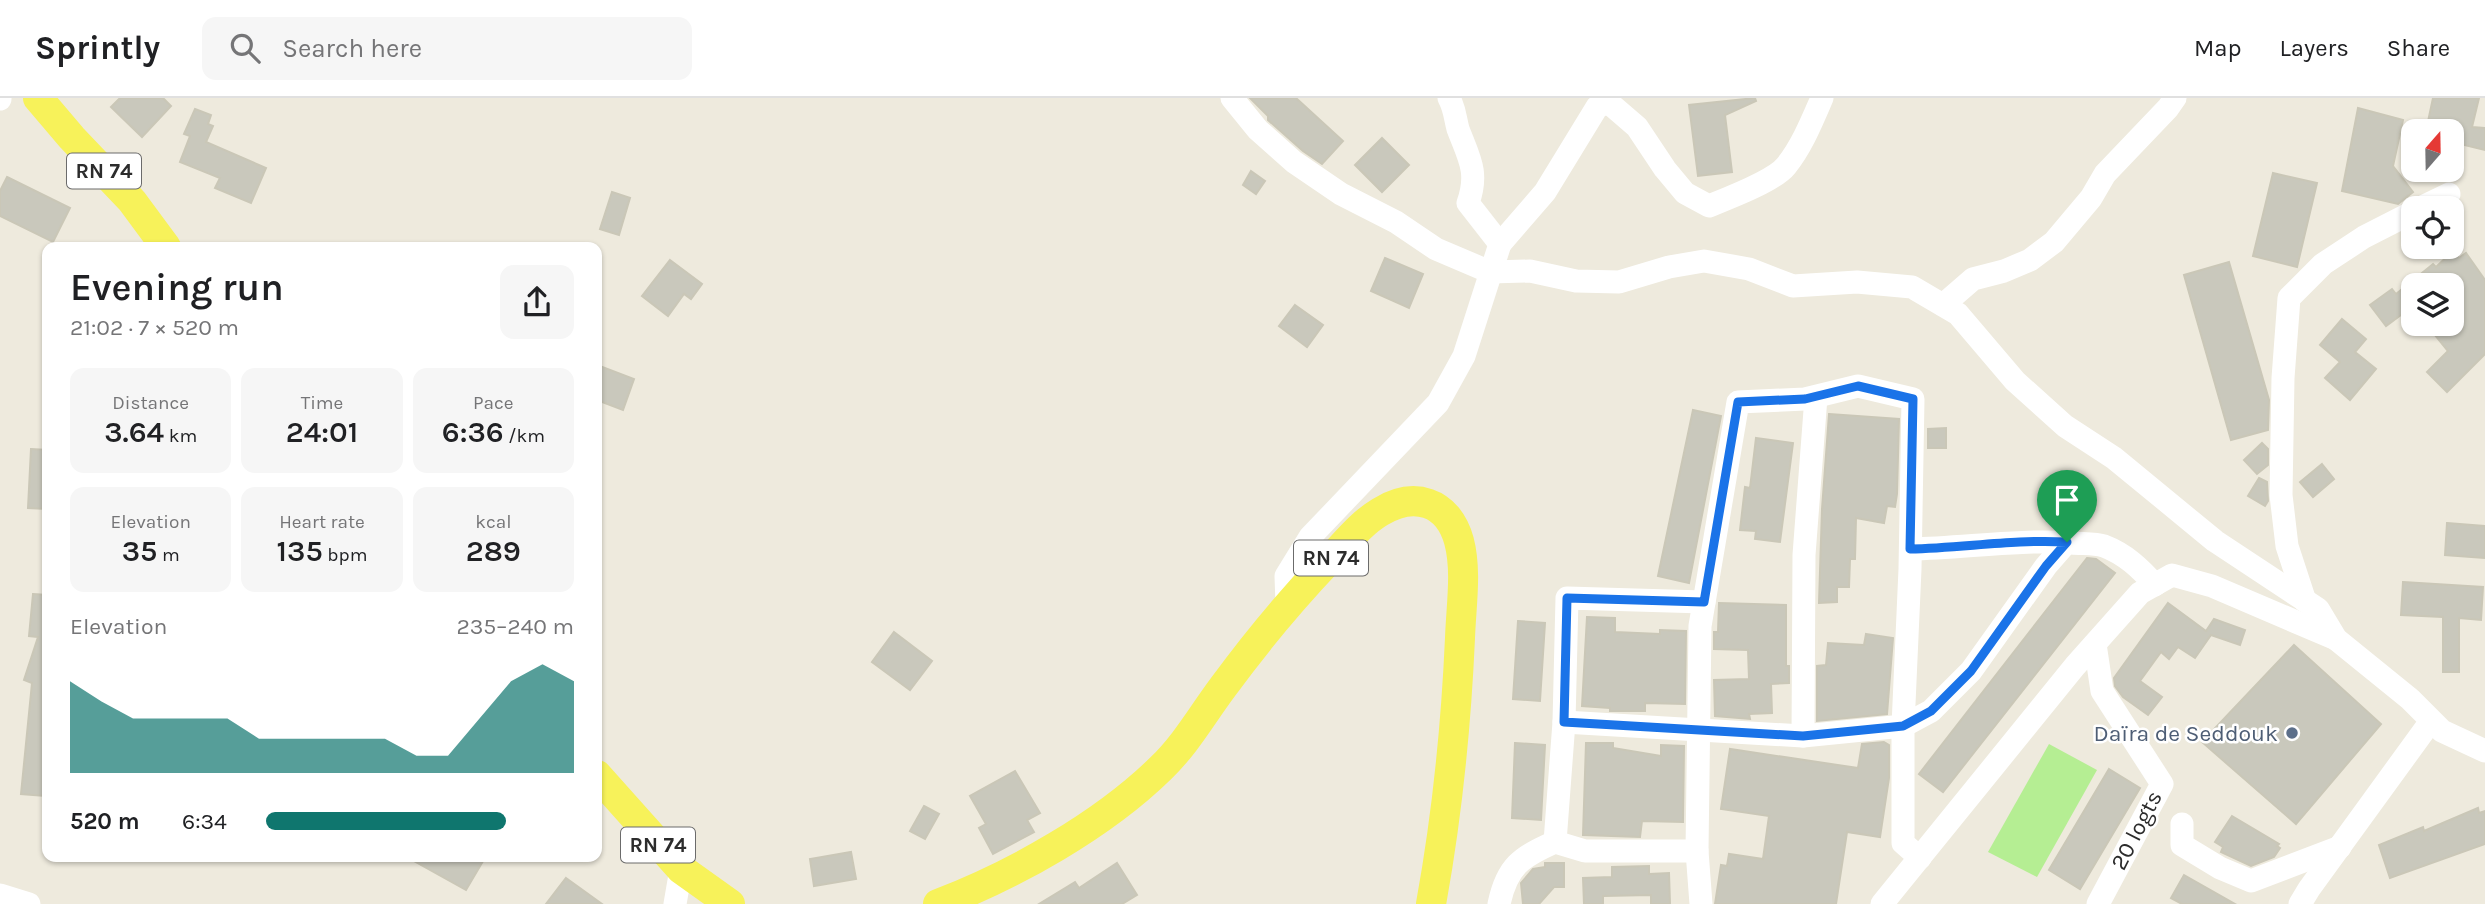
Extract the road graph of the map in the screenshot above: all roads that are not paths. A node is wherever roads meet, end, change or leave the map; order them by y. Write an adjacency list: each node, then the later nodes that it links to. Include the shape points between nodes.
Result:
1 (38, 98): 9 (main road, RN 74, via 132,201)
2 (1231, 98): 11 (street, via 1258,130 1341,194 1436,249)
3 (1449, 98): 10 (street, via 1469,152 1475,184 1468,202)
4 (1822, 98): 10 (street, via 1785,168 1709,206 1685,193 1637,127 1608,102 1597,107 1545,192)
5 (2175, 98): 12 (street, via 2105,174 2054,242 2031,260 1973,279)
6 (2448, 194): 7 (street)
7 (2444, 196)
8 (2401, 218): 17 (street, via 2323,264 2289,298 2281,495 2287,546)
9 (162, 242)
10 (1500, 244): 11 (street)
11 (1490, 272): 12 (street, via 1530,271 1576,281 1619,282 1704,261 1749,269 1793,285 1857,282 1912,287); 19 (street, via 1464,356 1438,403 1310,537 1286,576)
12 (1943, 306): 17 (street, via 1958,314 2015,381 2065,426 2114,458 2215,541)
13 (1816, 397): 15 (street, via 1858,386 1913,399); 18 (street, via 1738,402); 26 (street, via 1804,555)
14 (2067, 542): 15 (street); 16 (street, via 2103,545 2135,563); 24 (street, via 1971,671 1931,711)
15 (1910, 549): 24 (street)
16 (2155, 585): 20 (street, via 2172,575 2212,586); 21 (street, via 2140,593)
17 (2305, 601): 20 (street, via 2318,609)
18 (1704, 602): 23 (street, via 1567,598); 25 (street)
19 (1287, 604): 39 (main road, RN 74, via 1192,733 1118,806 1069,839); 40 (main road, RN 74, via 1360,528 1386,509 1420,501 1440,510 1452,524 1459,541 1462,579 1455,730)
20 (2336, 639): 22 (street)
21 (2095, 644): 33 (street); 44 (street, 20 logts, via 2102,691 2161,784)
22 (2431, 721): 27 (street); 31 (street)
23 (1564, 722): 25 (street); 30 (street)
24 (1903, 726): 26 (street); 33 (street, via 1903,843)
25 (1700, 730): 26 (street); 32 (street)
26 (1803, 736)
27 (2485, 751)
28 (602, 781): 34 (main road, RN 74)
29 (2182, 824): 31 (street, via 2182,845 2252,881)
30 (1555, 842): 32 (street, via 1585,851); 41 (street, via 1524,856 1504,883)
31 (2340, 847): 45 (street)
32 (1697, 851): 42 (street)
33 (1920, 858): 43 (street)
34 (681, 869): 37 (street); 38 (main road, RN 74)
35 (0, 895): 36 (street)
36 (29, 904)
37 (675, 904)
38 (730, 904)
39 (938, 904)
40 (1431, 904)
41 (1499, 904)
42 (1701, 904)
43 (1882, 904)
44 (2098, 904)
45 (2300, 904)

